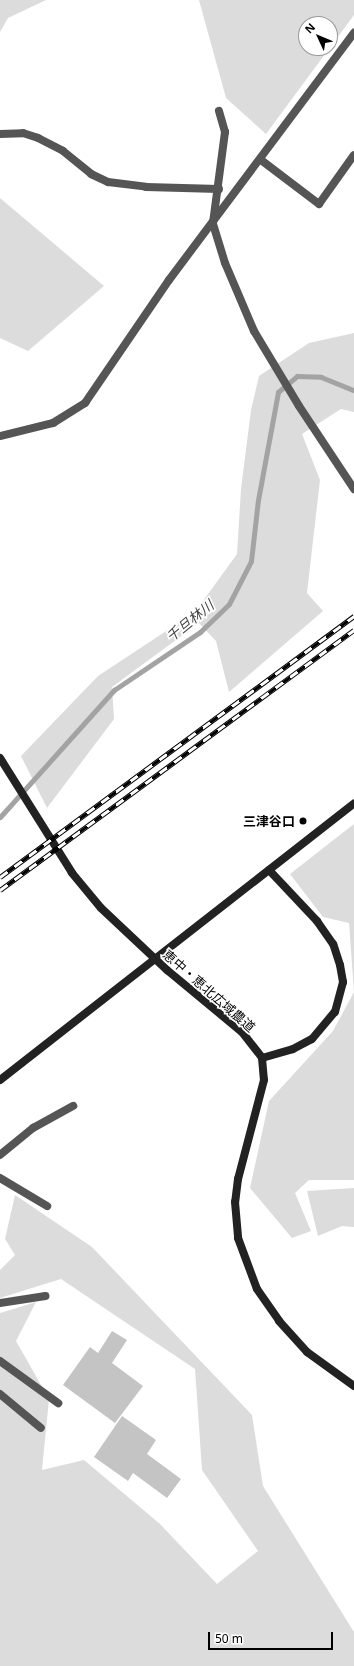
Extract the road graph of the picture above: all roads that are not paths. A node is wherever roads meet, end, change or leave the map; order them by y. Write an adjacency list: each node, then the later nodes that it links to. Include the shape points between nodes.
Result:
1 (354, 33): 5 (street)
2 (219, 111): 6 (street, via 225,132)
3 (0, 134): 6 (street, via 23,133 38,138 63,151 91,174 108,182 146,187)
4 (354, 155): 5 (street, via 319,204)
5 (261, 160): 7 (street)
6 (219, 188): 7 (street)
7 (213, 224): 8 (street, via 169,280 85,403 53,423); 9 (street, via 225,263 254,331 299,406)
8 (0, 436)
9 (354, 489)
10 (0, 758): 13 (street, 恵中・恵北広域農道, via 72,873 101,908 167,970 242,1032)
11 (354, 803): 12 (street)
12 (269, 870): 13 (street, via 318,922 333,944 343,982 335,1012 312,1039 293,1049); 14 (street)
13 (262, 1058): 22 (street, via 264,1080 238,1179 235,1202 238,1238 257,1289 279,1321 307,1352)
14 (0, 1080)
15 (73, 1106): 16 (street, via 33,1128)
16 (0, 1156)
17 (0, 1178): 18 (street)
18 (46, 1206)
19 (45, 1296): 20 (street)
20 (0, 1303)
21 (0, 1361): 24 (street)
22 (354, 1386)
23 (0, 1394): 25 (street)
24 (58, 1402)
25 (41, 1428)

